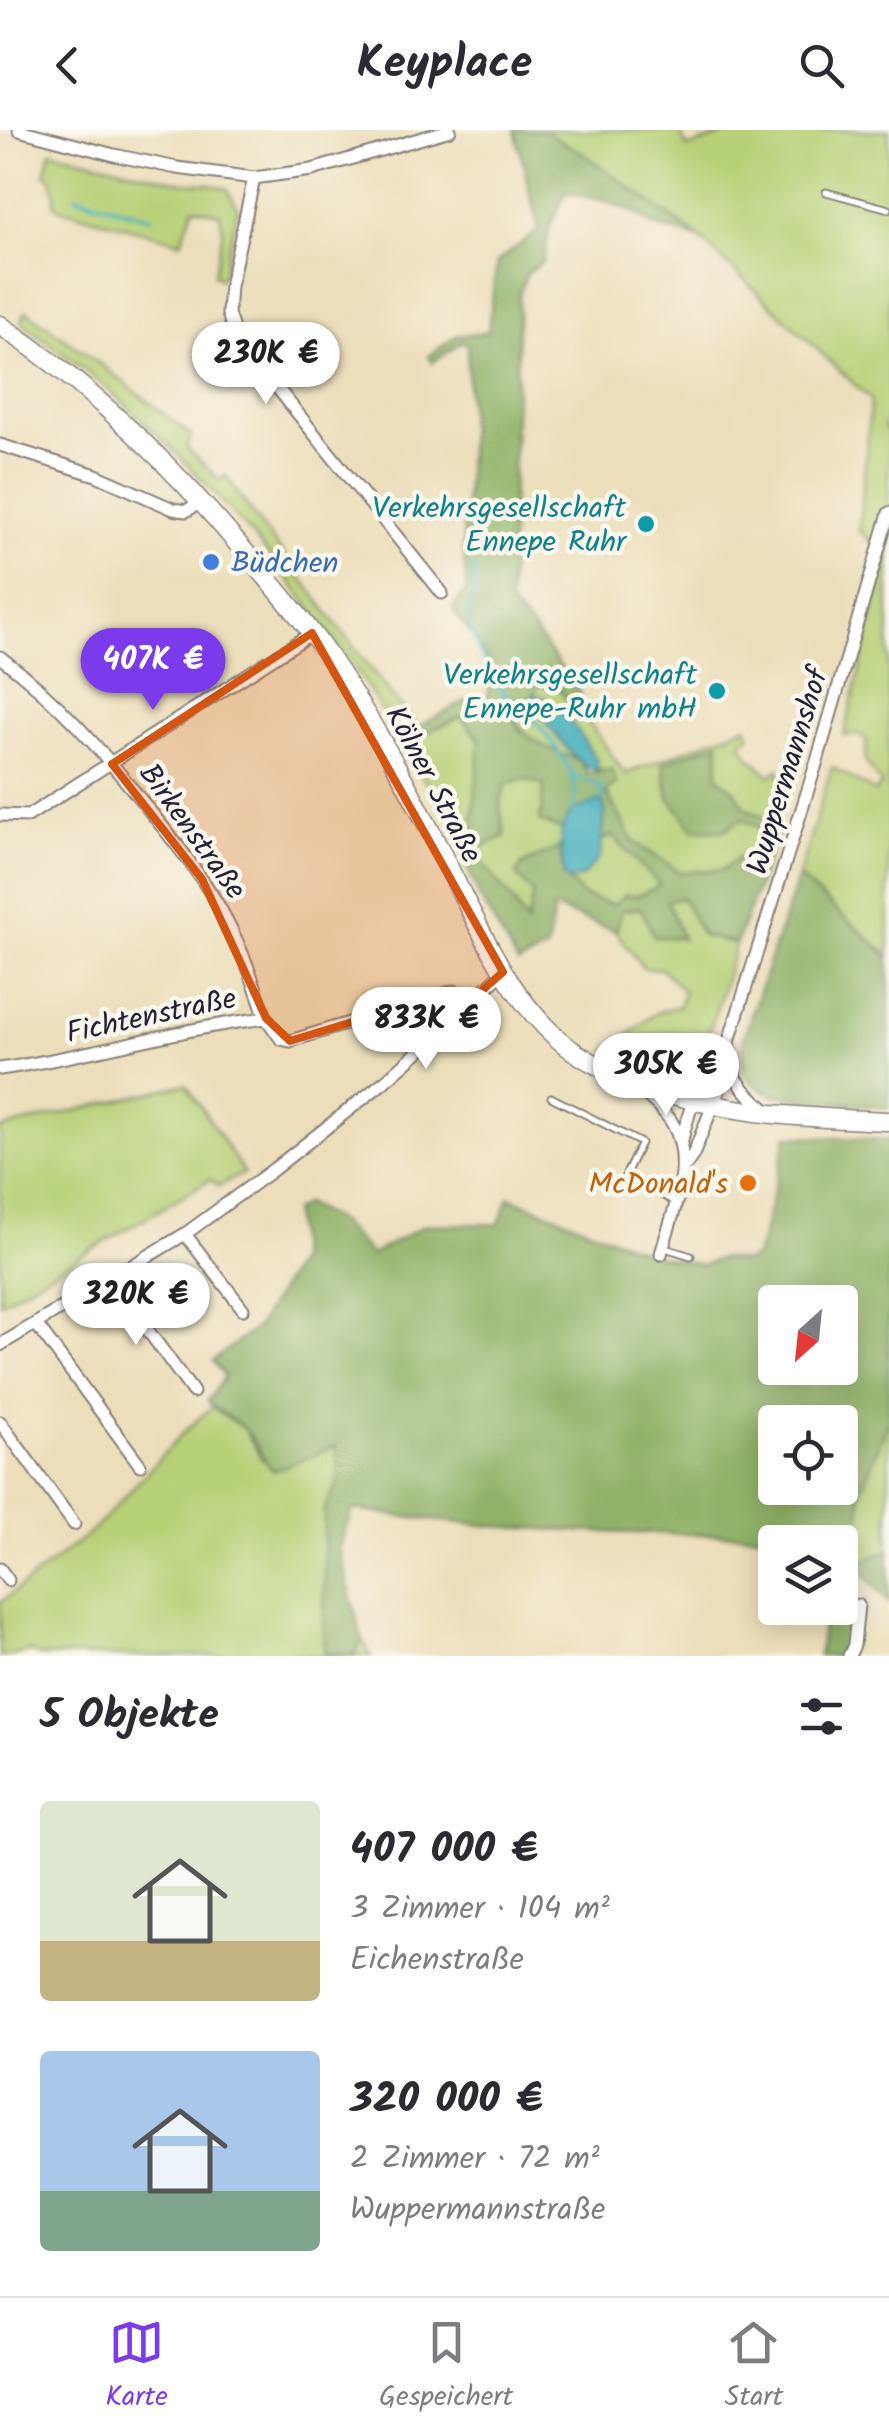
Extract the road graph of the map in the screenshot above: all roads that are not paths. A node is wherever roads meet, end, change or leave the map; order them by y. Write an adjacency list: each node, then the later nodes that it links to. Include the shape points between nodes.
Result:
1 (19, 130): 3 (street, via 114,155)
2 (450, 130): 3 (street, via 312,170)
3 (254, 178): 10 (street, via 230,286 233,329)
4 (826, 192): 5 (lane)
5 (889, 209)
6 (0, 325): 8 (main road, Kölner Straße, via 94,395)
7 (0, 446): 8 (street, via 96,475 173,509)
8 (202, 502): 11 (main road, Kölner Straße)
9 (889, 514): 18 (street, Wuppermannshof)
10 (442, 593)
11 (312, 634): 13 (street); 15 (main road, Kölner Straße, via 396,767)
12 (0, 657): 13 (street, Birkenstraße, via 72,718)
13 (112, 764): 14 (street, via 28,816); 17 (street, Birkenstraße, via 220,907)
14 (0, 815)
15 (503, 972): 16 (street); 21 (main road, Kölner Straße, via 556,1036)
16 (470, 1001): 17 (street, Fichtenstraße, via 454,991 290,1042); 30 (street, via 351,1109)
17 (266, 1018): 20 (street, Fichtenstraße)
18 (728, 1041): 19 (street, Wuppermannshof); 23 (street, Wuppermannshof)
19 (730, 1062): 24 (street, Wuppermannshof); 25 (street, Wuppermannshof, via 736,1081)
20 (0, 1069)
21 (630, 1080): 23 (main road, Kölner Straße); 27 (street, Wuppermannshof, via 670,1119)
22 (551, 1097): 29 (lane, via 641,1143 625,1176)
23 (694, 1102): 24 (main road, Kölner Straße); 27 (street, Wuppermannshof)
24 (714, 1106): 25 (main road, Kölner Straße); 28 (street, Wuppermannshof)
25 (772, 1116): 26 (main road, Kölner Straße)
26 (889, 1121)
27 (680, 1147): 28 (street, Wuppermannshof)
28 (683, 1168): 29 (street, Wuppermannshof)
29 (676, 1203): 31 (street, Wuppermannshof)
30 (185, 1234): 33 (street); 34 (street)
31 (662, 1250): 32 (lane)
32 (690, 1256)
33 (112, 1280): 35 (street); 37 (street)
34 (243, 1309)
35 (36, 1324): 36 (street); 39 (street)
36 (0, 1346)
37 (193, 1392)
38 (0, 1422): 40 (street)
39 (140, 1465)
40 (74, 1524)
41 (856, 1625): 42 (street)
42 (848, 1656)

